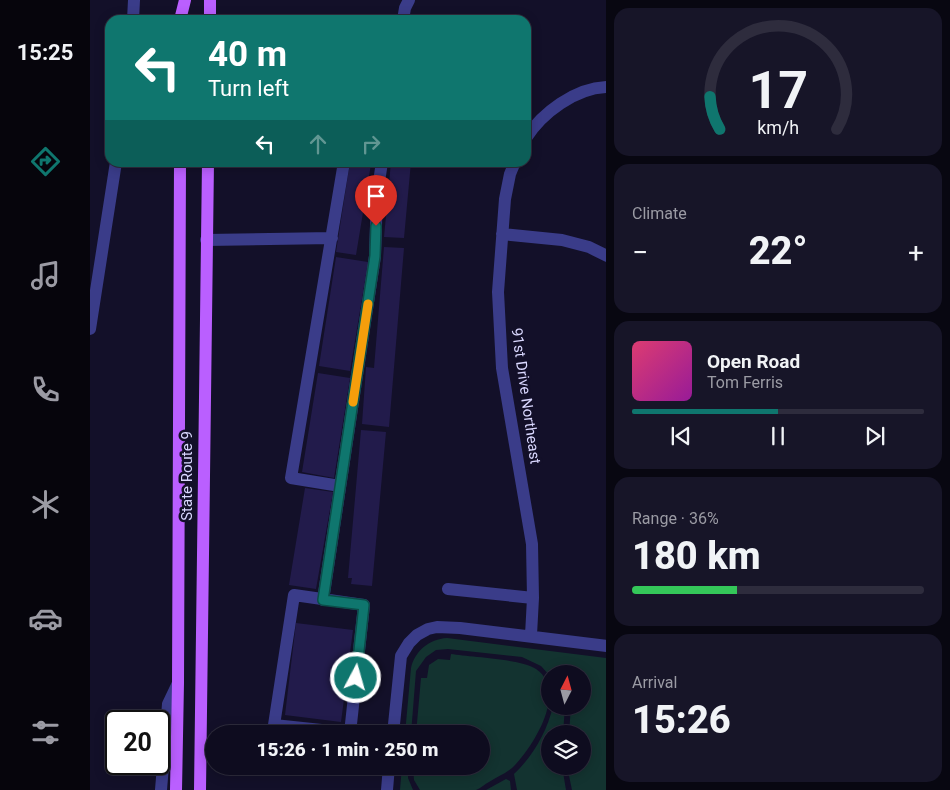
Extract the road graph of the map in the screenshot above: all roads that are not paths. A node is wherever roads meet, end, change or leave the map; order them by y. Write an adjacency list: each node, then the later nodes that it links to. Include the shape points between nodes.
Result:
1 (134, 0): 4 (street)
2 (185, 0): 5 (main road)
3 (210, 0): 6 (main road)
4 (132, 15)
5 (181, 15)
6 (210, 15)
7 (606, 87): 8 (street, via 576,95 554,108)
8 (531, 131)
9 (115, 167): 19 (street)
10 (180, 167): 26 (main road, State Route 9)
11 (208, 167): 17 (main road, State Route 9)
12 (343, 167): 16 (street)
13 (381, 167): 20 (street, via 375,256)
14 (513, 167): 15 (street, 91st Drive Northeast)
15 (502, 234): 18 (street, via 562,240 589,247); 22 (street, 91st Drive Northeast, via 498,292 502,368 532,544)
16 (332, 238): 17 (street); 20 (street, via 291,478)
17 (206, 240): 31 (main road, State Route 9)
18 (606, 256)
19 (90, 328)
20 (340, 486): 23 (street)
21 (448, 589): 22 (street)
22 (533, 598): 24 (street, 91st Drive Northeast)
23 (323, 600): 23 (street, via 294,596 274,725 350,733 364,605)
24 (531, 635): 25 (street); 27 (street, via 437,627 417,635 401,656)
25 (606, 646)
26 (178, 683): 29 (street, via 168,704); 30 (main road, State Route 9)
27 (394, 725)
28 (389, 775): 32 (street)
29 (160, 790)
30 (176, 790)
31 (200, 790)
32 (387, 790)

